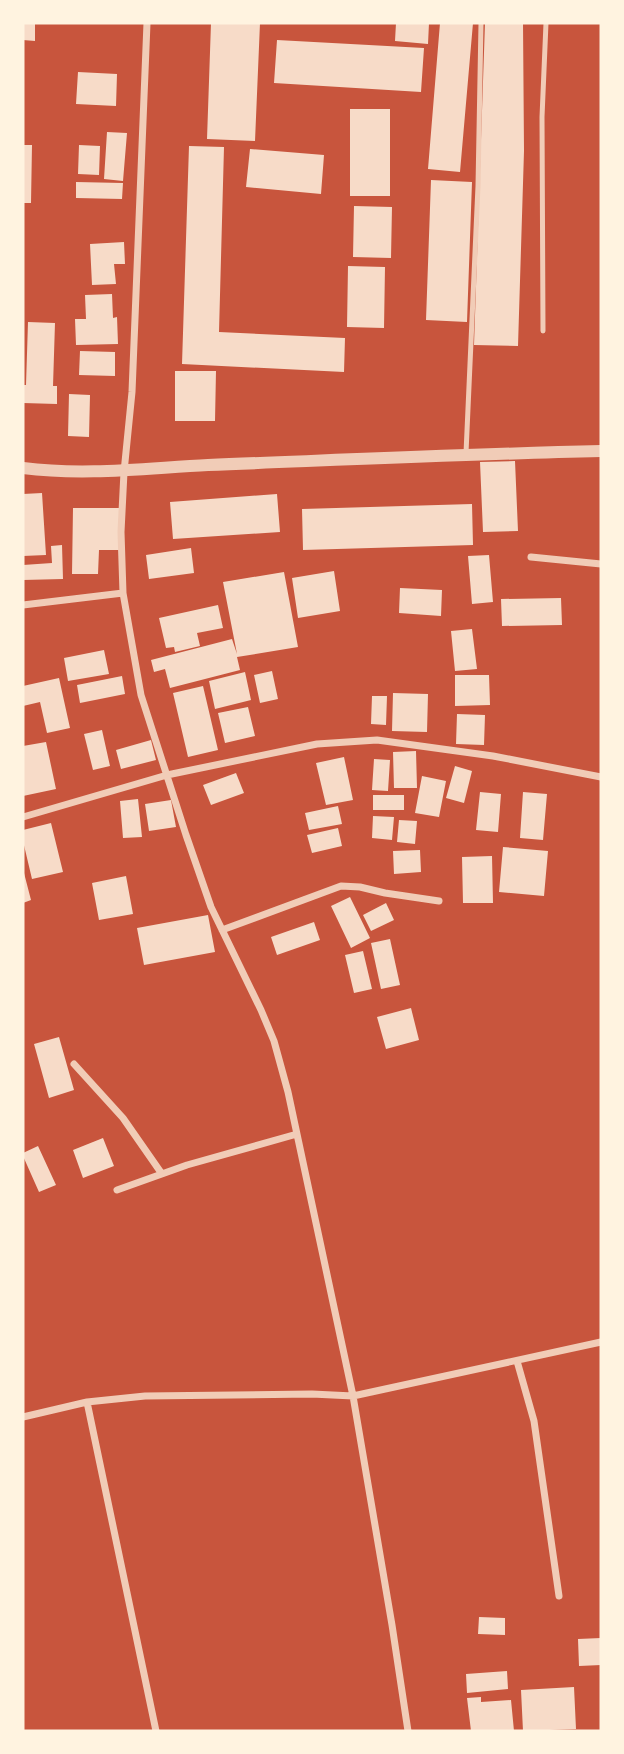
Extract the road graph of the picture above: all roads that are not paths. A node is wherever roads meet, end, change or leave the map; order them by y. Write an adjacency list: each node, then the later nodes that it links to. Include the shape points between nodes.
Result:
1 (147, 23): 8 (street, via 132,392)
2 (481, 23): 6 (lane)
3 (546, 23): 4 (lane)
4 (543, 331)
5 (601, 451): 6 (street)
6 (466, 454): 8 (street)
7 (23, 468): 8 (street)
8 (124, 472): 11 (street)
9 (531, 556): 10 (street)
10 (601, 564)
11 (122, 593): 12 (street); 13 (street, via 141,695)
12 (23, 605)
13 (167, 775): 14 (street, via 317,744 377,740); 15 (street); 17 (street)
14 (601, 777)
15 (23, 817)
16 (439, 901): 17 (street, via 348,885)
17 (222, 930): 19 (street, via 274,1041)
18 (74, 1063): 20 (street, via 123,1118)
19 (298, 1134): 20 (street); 24 (street)
20 (162, 1174): 21 (street)
21 (117, 1190)
22 (601, 1342): 23 (street)
23 (517, 1361): 24 (street); 27 (street, via 534,1421)
24 (353, 1395): 25 (street, via 145,1396); 29 (street)
25 (87, 1402): 26 (street); 28 (street)
26 (23, 1417)
27 (559, 1596)
28 (156, 1731)
29 (408, 1731)

